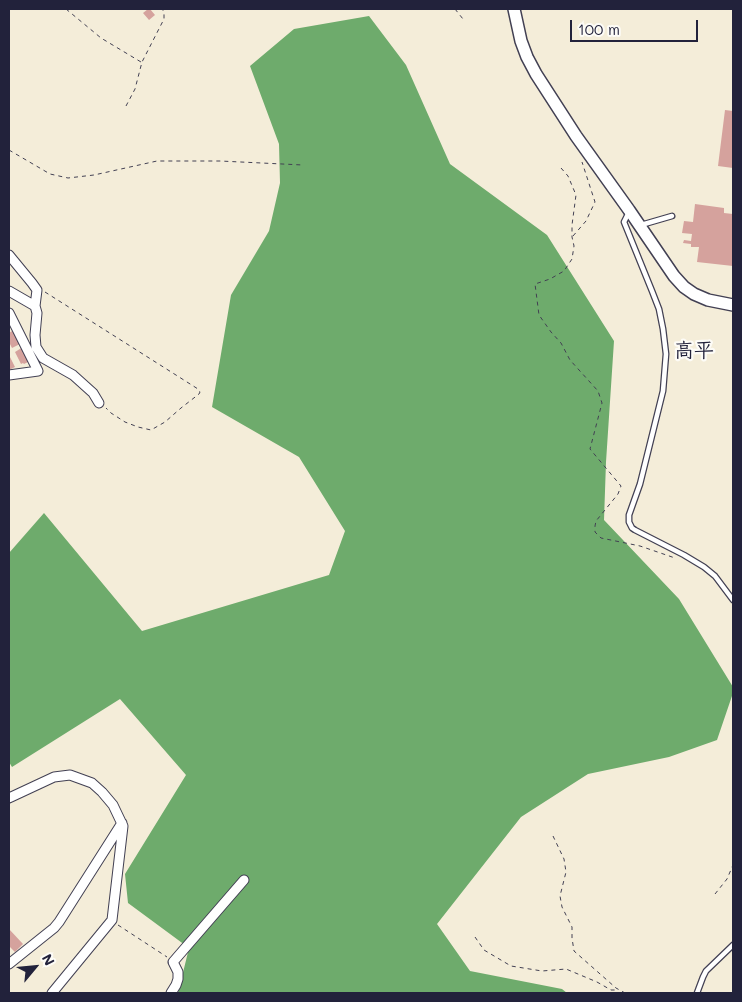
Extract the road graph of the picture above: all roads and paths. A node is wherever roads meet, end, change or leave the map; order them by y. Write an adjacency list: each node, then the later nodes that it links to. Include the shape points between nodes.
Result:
1 (66, 9): 6 (path, via 101,38)
2 (162, 9): 6 (path, via 164,19)
3 (455, 9): 5 (path)
4 (514, 9): 12 (street, via 521,41 536,74)
5 (463, 19)
6 (142, 62): 7 (path, via 135,89)
7 (126, 106)
8 (9, 150): 10 (path, via 50,174 68,178 157,161)
9 (581, 160): 15 (path, via 596,202)
10 (303, 166)
11 (561, 168): 15 (path, via 576,195)
12 (629, 210): 14 (street); 24 (lane, via 624,222 659,309 666,354 663,391 629,522 635,530)
13 (672, 216): 14 (lane)
14 (640, 226): 19 (street, via 688,291 708,300)
15 (572, 237): 24 (path, via 572,260 564,271 550,280 534,284 538,315 561,343 570,360 598,390 602,404 590,449 621,486 596,521 595,532 601,538 640,546 680,560)
16 (9, 255): 17 (street)
17 (34, 287): 20 (street); 23 (path, via 200,392 151,430 125,422)
18 (9, 291): 20 (street)
19 (733, 305)
20 (35, 306): 23 (street, via 36,347 43,358 73,374)
21 (9, 313): 22 (street, via 38,371)
22 (9, 375)
23 (99, 402)
24 (688, 557): 25 (lane, via 715,576)
25 (733, 600)
26 (9, 798): 27 (street, via 54,777 70,775 102,792 113,804)
27 (122, 823): 32 (street); 35 (street, via 59,922)
28 (553, 836): 37 (path, via 564,859 566,872 560,896 572,927 574,951)
29 (733, 865): 31 (path, via 727,879)
30 (244, 880): 36 (street)
31 (714, 894)
32 (112, 920): 36 (path); 38 (street)
33 (475, 937): 37 (path, via 484,950 511,966 542,971 566,969 611,990)
34 (733, 945): 41 (lane, via 706,971)
35 (10, 962)
36 (173, 962): 39 (street, via 178,979)
37 (619, 990): 40 (path)
38 (52, 993)
39 (171, 993)
40 (625, 993)
41 (697, 993)

